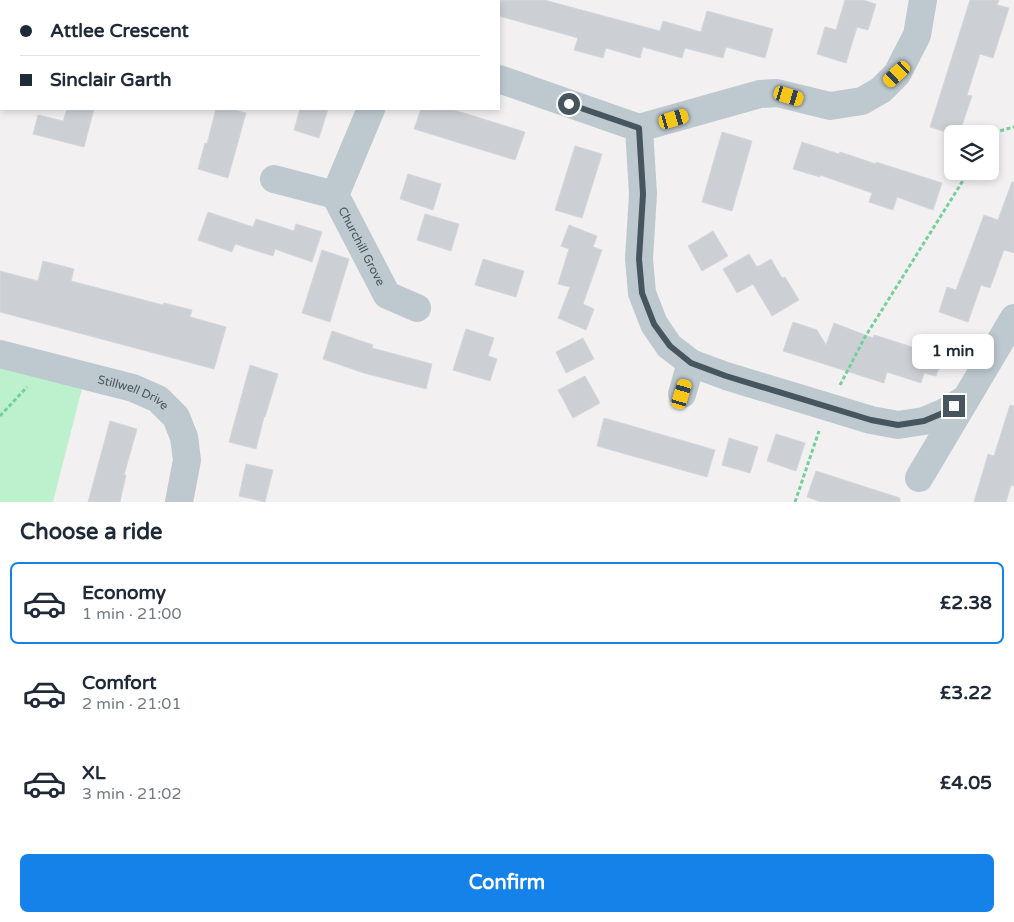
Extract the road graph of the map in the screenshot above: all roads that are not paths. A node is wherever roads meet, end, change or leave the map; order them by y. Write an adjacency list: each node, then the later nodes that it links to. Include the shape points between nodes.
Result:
1 (924, 0): 4 (street, via 917,35 897,74 881,90 862,101 830,106 777,93 760,94)
2 (500, 79): 4 (street)
3 (371, 110): 6 (street, Churchill Grove)
4 (639, 128): 10 (street, via 643,194 639,259 642,293 654,324 670,346)
5 (274, 179): 6 (street, Churchill Grove)
6 (335, 196): 7 (street, Churchill Grove, via 386,295)
7 (417, 308)
8 (1014, 318): 12 (street)
9 (0, 354): 14 (street, Stillwell Drive, via 133,388 158,399 176,417 184,438 187,460)
10 (691, 363): 11 (street); 12 (street, via 871,420 898,425 924,421)
11 (682, 394)
12 (965, 399): 13 (street)
13 (919, 478)
14 (179, 502)

